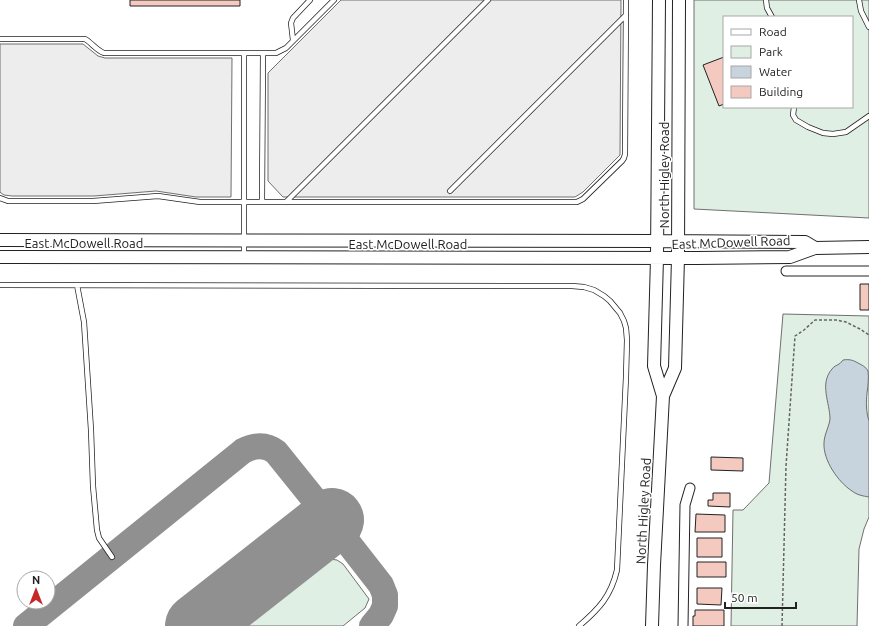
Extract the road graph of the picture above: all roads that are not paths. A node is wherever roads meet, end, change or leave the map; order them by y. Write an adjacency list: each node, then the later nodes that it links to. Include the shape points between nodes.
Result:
1 (310, 0): 13 (lane, via 293,18)
2 (334, 0): 13 (lane)
3 (488, 0): 22 (lane)
4 (626, 0): 9 (lane)
5 (659, 0): 25 (main road, North Higley Road)
6 (679, 0): 26 (main road, North Higley Road)
7 (766, 0): 10 (lane, via 766,8)
8 (859, 0): 11 (lane)
9 (626, 15): 18 (lane); 22 (lane, via 625,154 622,161 580,201)
10 (771, 16)
11 (869, 27)
12 (0, 39): 14 (lane, via 85,39 104,53)
13 (293, 40): 15 (lane, via 280,52)
14 (244, 53): 15 (lane); 20 (lane)
15 (263, 53): 21 (lane)
16 (794, 108): 17 (lane, via 796,120 823,133 846,132)
17 (869, 116)
18 (450, 191)
19 (0, 198): 20 (lane, via 8,201 93,201 158,196 194,201)
20 (244, 202): 21 (lane); 24 (lane)
21 (262, 202): 22 (lane)
22 (286, 202)
23 (0, 240): 24 (main road, East McDowell Road)
24 (244, 241): 25 (main road, East McDowell Road); 30 (lane)
25 (657, 241): 26 (main road, East McDowell Road); 31 (main road, North Higley Road)
26 (678, 241): 28 (main road, East McDowell Road, via 805,242); 32 (main road, North Higley Road)
27 (869, 247): 28 (main road, East McDowell Road)
28 (815, 248): 32 (main road, East McDowell Road, via 790,257)
29 (0, 257): 30 (main road, East McDowell Road)
30 (244, 257): 31 (main road, East McDowell Road)
31 (657, 258): 32 (main road, East McDowell Road); 37 (main road, North Higley Road, via 654,366)
32 (678, 258): 37 (main road, North Higley Road, via 675,368)
33 (786, 271): 34 (street)
34 (869, 271)
35 (0, 285): 36 (lane)
36 (77, 285): 39 (lane, via 84,322 97,530 99,538); 40 (lane, via 572,286 594,290 604,296 620,313 626,328 627,340 617,562 610,592 600,606)
37 (663, 396): 41 (main road, North Higley Road)
38 (690, 488): 42 (street, via 685,505)
39 (112, 557)
40 (579, 626)
41 (652, 626)
42 (683, 626)

